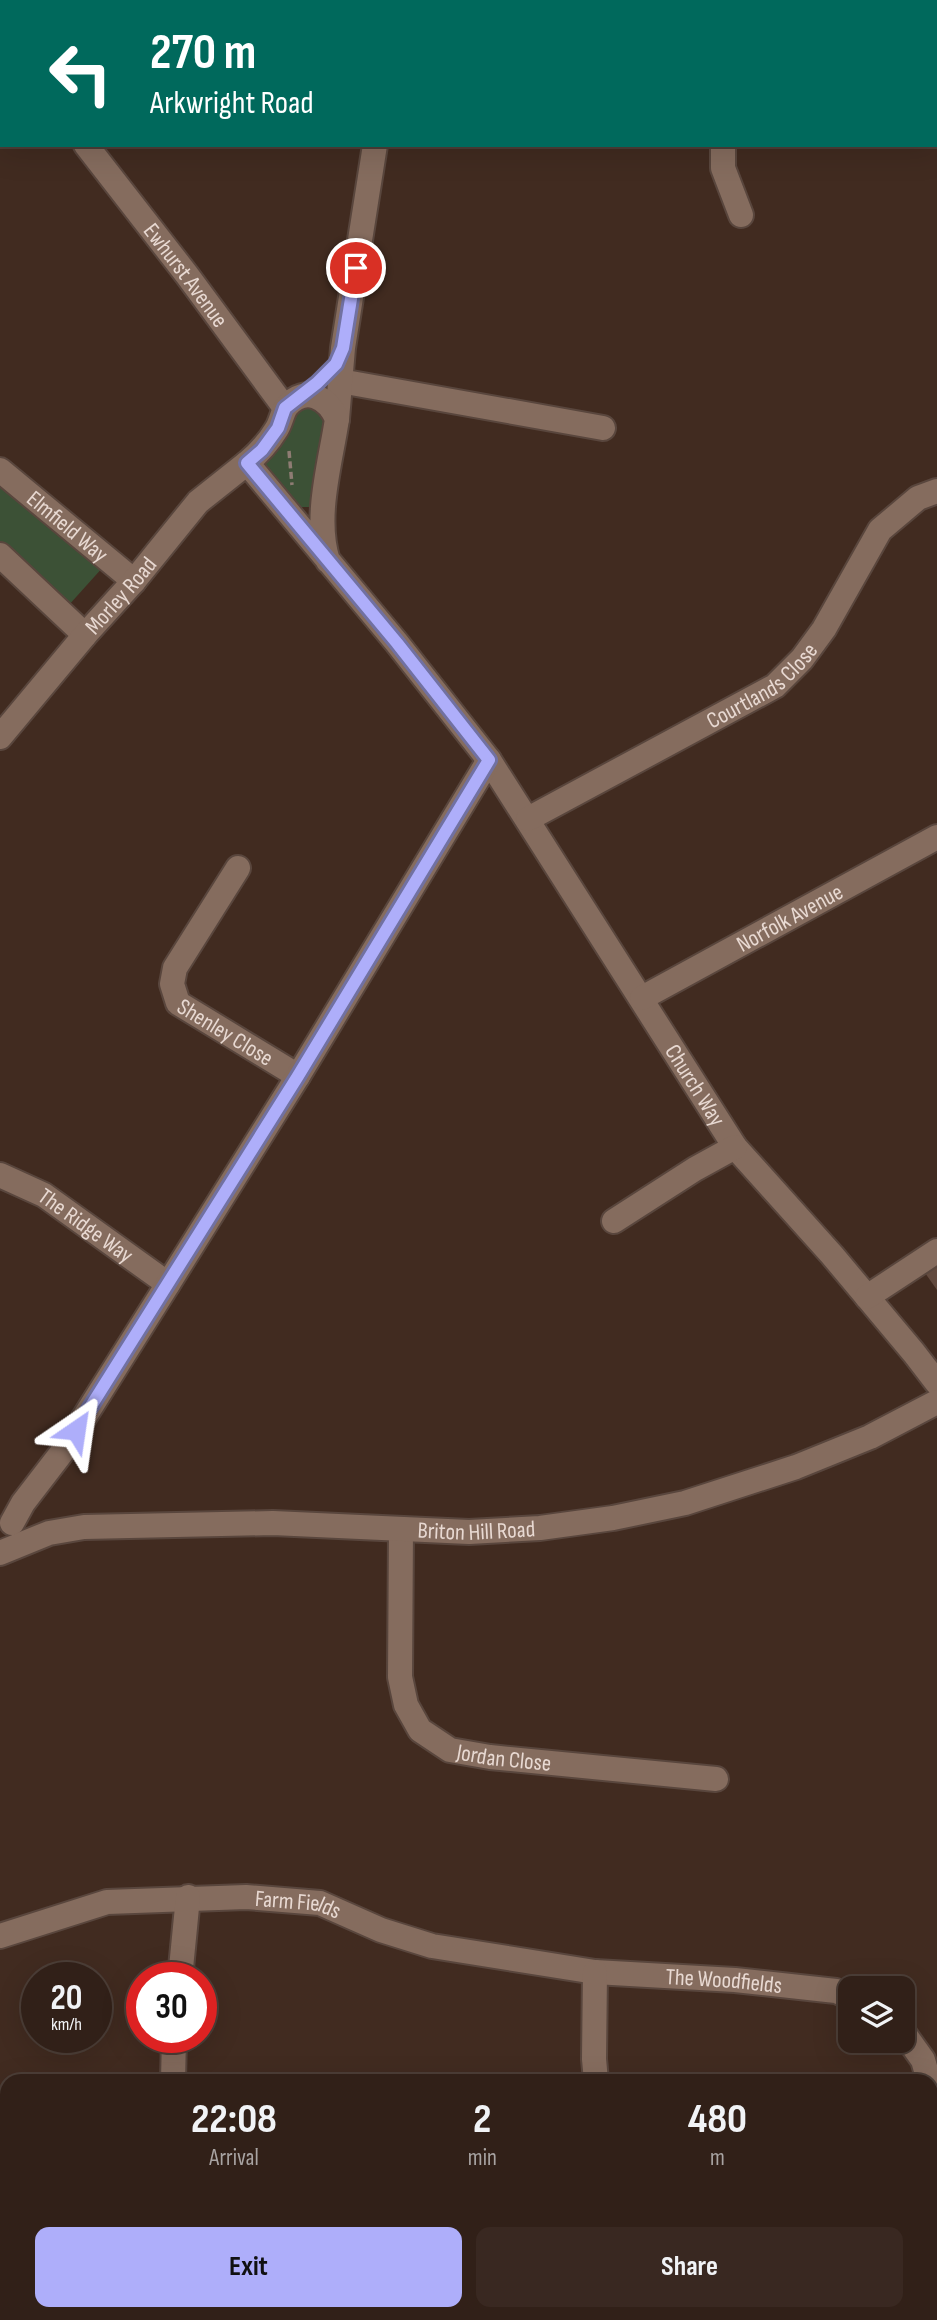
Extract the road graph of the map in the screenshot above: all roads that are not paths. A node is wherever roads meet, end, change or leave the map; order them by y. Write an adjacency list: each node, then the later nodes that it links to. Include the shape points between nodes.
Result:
1 (88, 147): 7 (street, Ewhurst Avenue)
2 (375, 147): 5 (street)
3 (723, 147): 4 (street, via 723,168)
4 (741, 215)
5 (343, 348): 6 (street); 7 (street, via 328,374)
6 (340, 380): 8 (street); 9 (street)
7 (289, 405): 8 (street, via 309,394 332,407); 10 (street, Morley Road, via 278,428)
8 (337, 419): 13 (street)
9 (603, 428)
10 (247, 463): 14 (street, Church Way); 17 (street, Morley Road, via 198,502)
11 (0, 470): 17 (street, Elmfield Way)
12 (937, 491): 21 (street, Courtlands Close, via 918,498 880,530 824,629 775,686)
13 (325, 497): 14 (street, via 316,512 306,516); 16 (street, via 321,533)
14 (288, 499): 16 (street, Church Way)
15 (0, 555): 18 (street)
16 (328, 561): 20 (street, Church Way)
17 (134, 581): 18 (street, Morley Road)
18 (85, 635): 19 (street, Morley Road)
19 (0, 737)
20 (489, 760): 21 (street, Church Way); 25 (street)
21 (528, 819): 24 (street, Church Way)
22 (937, 837): 24 (street, Norfolk Avenue)
23 (238, 869): 25 (street, Shenley Close, via 175,968 172,984 177,1003)
24 (642, 998): 26 (street, Church Way)
25 (298, 1076): 30 (street)
26 (735, 1147): 28 (street); 31 (street, Church Way)
27 (0, 1175): 30 (street, The Ridge Way, via 44,1195)
28 (614, 1221)
29 (937, 1251): 31 (street)
30 (168, 1284): 35 (street, via 63,1451 23,1503)
31 (867, 1297): 32 (street, Church Way)
32 (937, 1383)
33 (937, 1402): 34 (street, Briton Hill Road, via 870,1437 796,1467 685,1503 540,1528)
34 (401, 1529): 35 (street, Briton Hill Road, via 273,1523 84,1527); 36 (street, Jordan Close, via 400,1676 406,1705 420,1730 450,1750 491,1757)
35 (9, 1535)
36 (716, 1779)
37 (188, 1897): 38 (street, Farm Fields, via 107,1902); 39 (street); 40 (street, Farm Fields, via 246,1896 320,1903 432,1946)
38 (0, 1937)
39 (182, 1962)
40 (595, 1972): 41 (street, The Woodfields); 45 (street)
41 (838, 1992)
42 (915, 2049): 46 (street)
43 (174, 2053): 44 (street)
44 (173, 2074)
45 (595, 2074)
46 (927, 2074)

